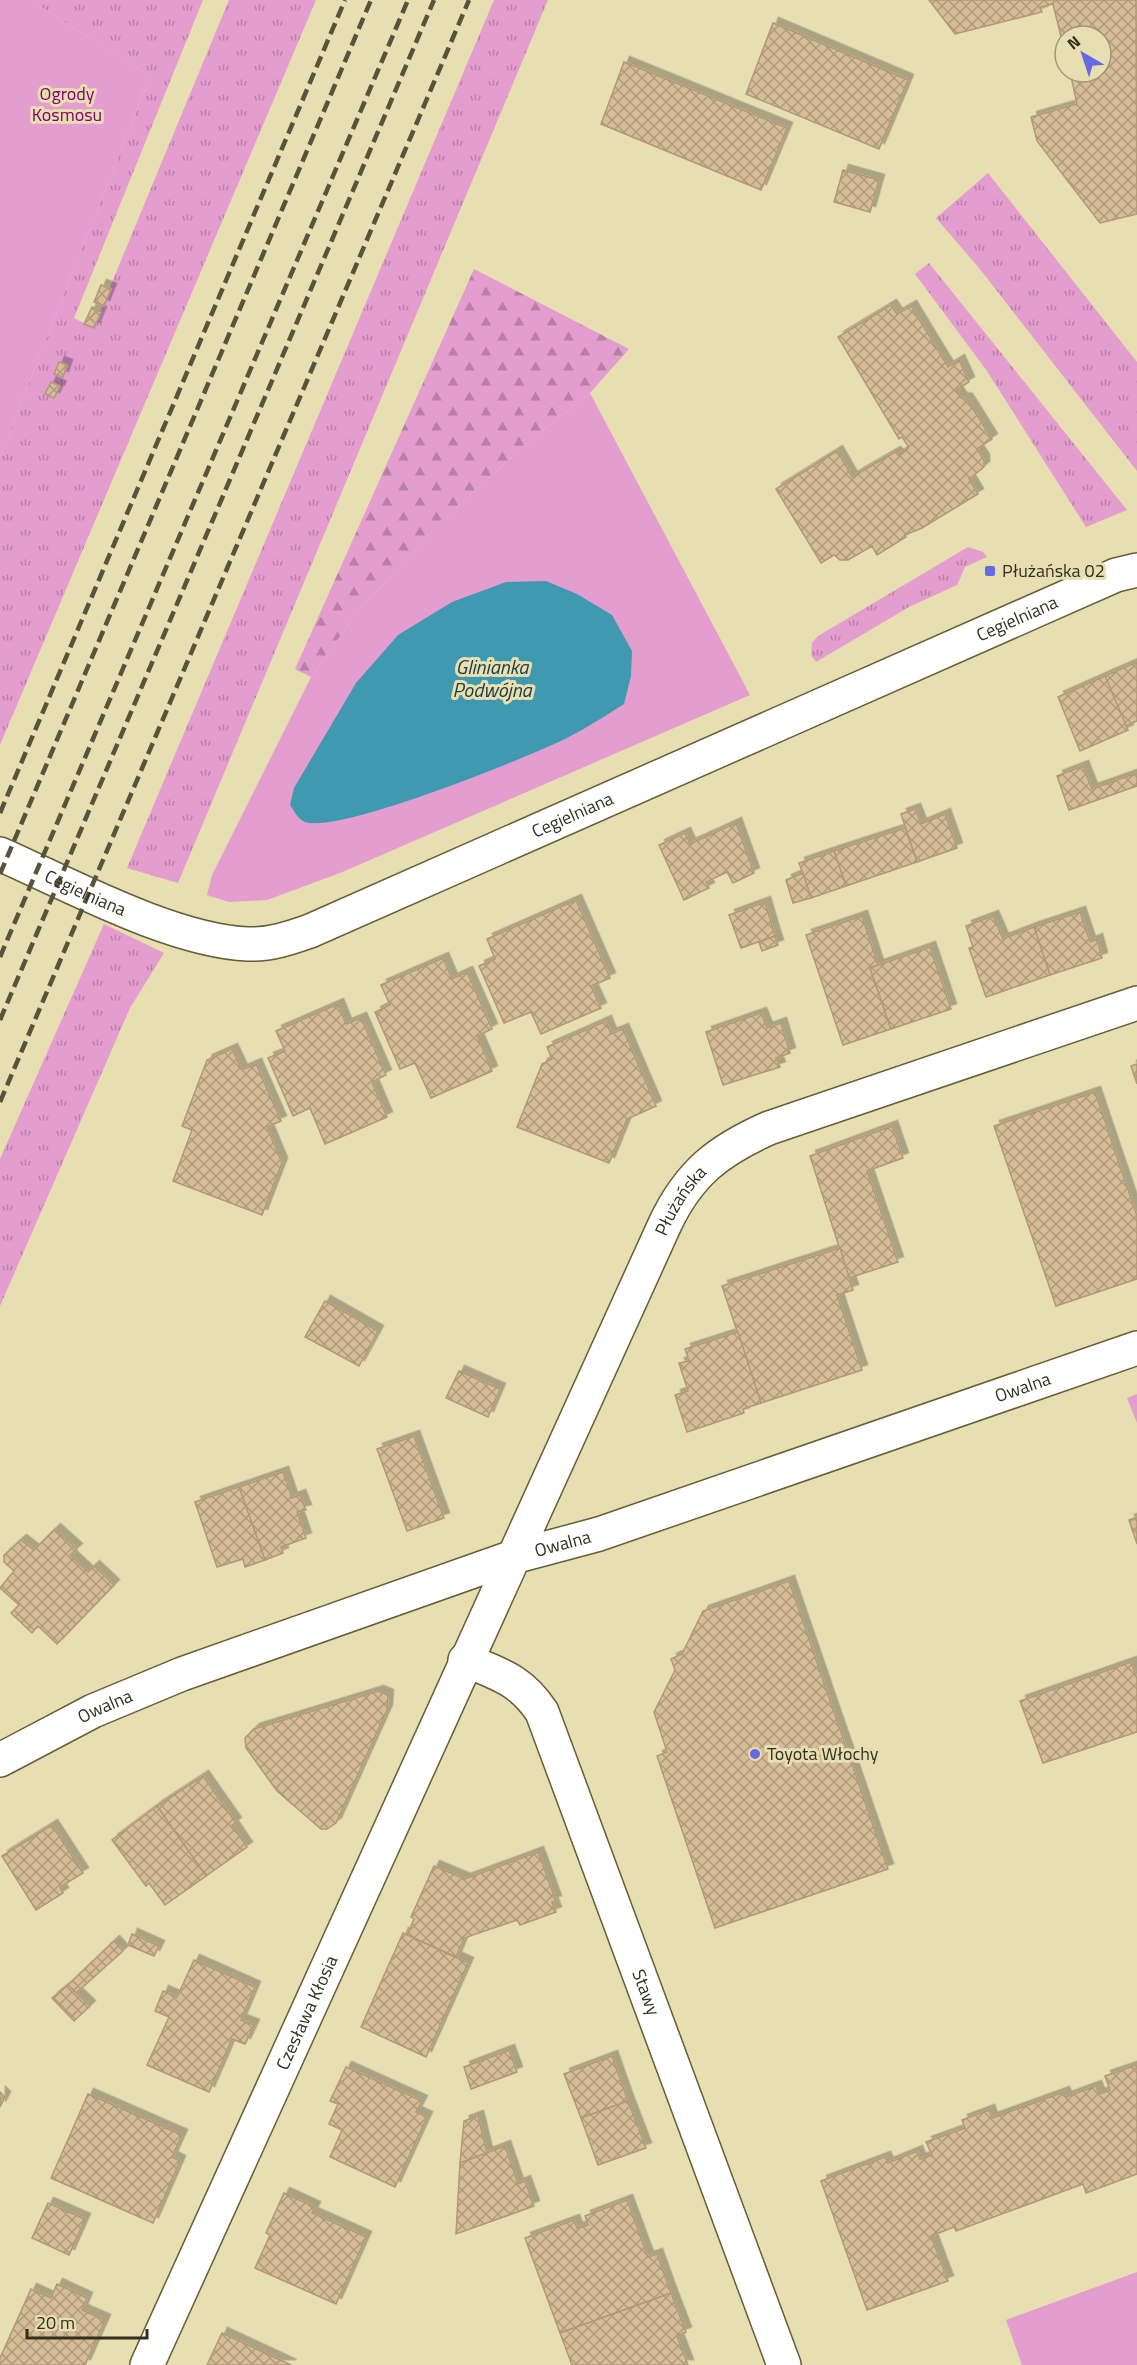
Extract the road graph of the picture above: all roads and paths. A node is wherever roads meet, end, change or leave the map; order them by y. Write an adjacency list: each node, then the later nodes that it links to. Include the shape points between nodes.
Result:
1 (1137, 570): 2 (street, Cegielniana, via 1116,574 310,931 278,941 250,944 186,932)
2 (0, 854)
3 (1137, 1003): 5 (street, Płużańska, via 769,1128 712,1159 690,1180 673,1205)
4 (1137, 1348): 5 (street, Owalna, via 598,1534)
5 (513, 1557): 6 (street, Płużańska); 7 (street, Owalna, via 182,1674 93,1711)
6 (465, 1660): 8 (street, Czesława Kłosia); 9 (street, Stawy, via 515,1681 531,1694 542,1712)
7 (0, 1760)
8 (147, 2365)
9 (783, 2365)

